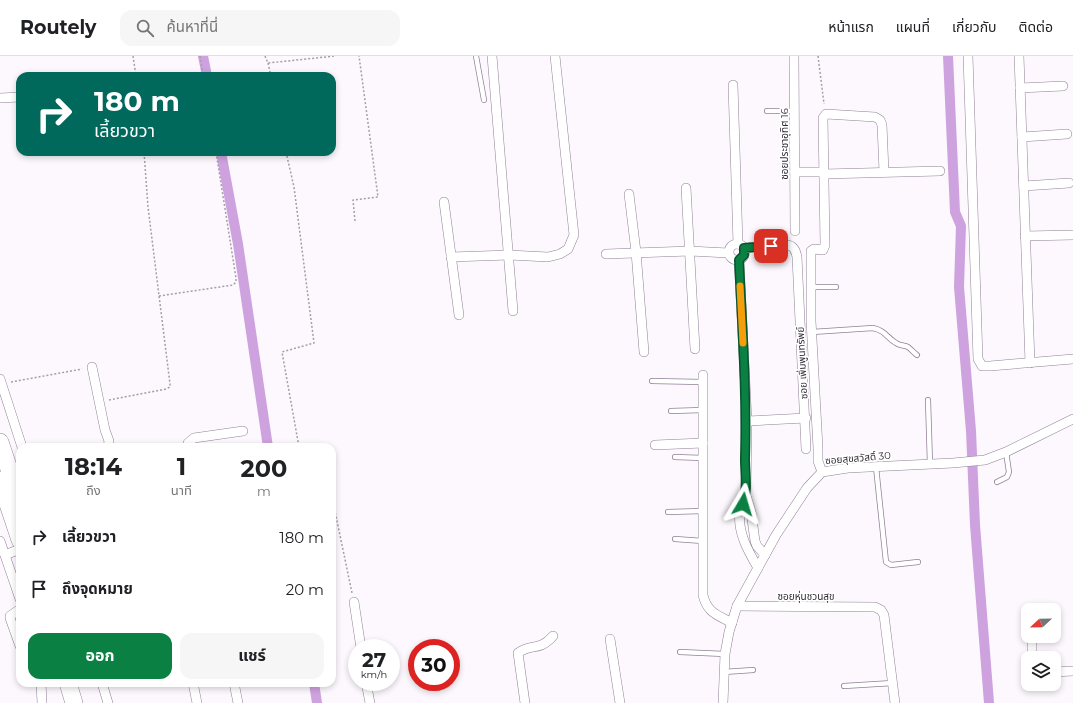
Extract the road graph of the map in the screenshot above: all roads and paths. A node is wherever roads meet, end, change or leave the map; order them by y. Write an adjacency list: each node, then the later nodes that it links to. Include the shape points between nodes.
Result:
1 (133, 56): 14 (path)
2 (200, 56): 15 (path)
3 (265, 56): 13 (path)
4 (335, 56): 13 (path)
5 (359, 56): 40 (path, via 378,197 353,200)
6 (476, 56): 22 (lane)
7 (492, 56): 49 (street)
8 (555, 56): 49 (street, via 574,235 568,249 560,254 548,257)
9 (794, 56): 24 (street, ซอยประชาอุทิศ 16)
10 (818, 56): 25 (path)
11 (968, 56): 62 (street, via 978,359 982,366)
12 (1019, 56): 19 (street)
13 (268, 63): 16 (path)
14 (135, 72)
15 (203, 72)
16 (270, 72)
17 (734, 85): 44 (street)
18 (1063, 86): 19 (street)
19 (1020, 88): 27 (street)
20 (16, 96): 21 (street)
21 (0, 98)
22 (484, 100)
23 (767, 111): 24 (lane)
24 (794, 111): 32 (street, ซอยประชาอุทิศ 16)
25 (826, 114): 33 (street, via 875,117 880,120); 34 (street, via 823,118)
26 (1067, 134): 27 (street)
27 (1022, 137): 36 (street)
28 (144, 156): 54 (path)
29 (217, 156): 54 (path, via 236,282 233,285)
30 (287, 156): 79 (path, via 294,187 314,343 282,352)
31 (940, 171): 33 (street)
32 (795, 172): 34 (street); 41 (street, ซอยประชาอุทิศ 16)
33 (884, 172): 34 (street)
34 (822, 173): 53 (street, ซอย เพิ่มพูนทรัพย์, via 825,245 823,250 814,249 811,252)
35 (1069, 184): 36 (street)
36 (1024, 186): 43 (street)
37 (686, 188): 45 (street)
38 (629, 194): 46 (street)
39 (444, 202): 50 (street)
40 (355, 221)
41 (795, 231)
42 (1073, 235): 43 (street)
43 (1025, 236): 62 (street)
44 (741, 246): 47 (street, via 731,246); 51 (street, via 744,255); 71 (street, via 784,245 796,250)
45 (690, 251): 46 (street); 47 (street); 58 (street)
46 (636, 252): 48 (street); 59 (street)
47 (728, 253): 51 (street, via 732,259)
48 (606, 254)
49 (509, 255): 50 (street); 55 (street)
50 (451, 257): 56 (street)
51 (739, 260): 73 (street)
52 (836, 287): 53 (lane)
53 (811, 288): 57 (street, ซอย เพิ่มพูนทรัพย์)
54 (159, 296): 68 (path, via 170,387)
55 (513, 312)
56 (459, 315)
57 (812, 332): 60 (lane, via 873,328 886,334 898,345 907,346); 89 (street, ซอย เพิ่มพูนทรัพย์, via 818,461)
58 (695, 348)
59 (644, 352)
60 (917, 355)
61 (1073, 359): 62 (street)
62 (1030, 362)
63 (92, 367): 66 (path); 68 (street)
64 (703, 379): 65 (lane); 69 (street)
65 (652, 381)
66 (1, 382): 76 (street)
67 (928, 400): 87 (lane)
68 (99, 402): 77 (street)
69 (703, 410): 70 (lane); 80 (street)
70 (672, 411)
71 (806, 418): 73 (street); 82 (street)
72 (1073, 419): 83 (street, ซอยสุขสวัสดิ์ 30)
73 (746, 421): 93 (street)
74 (244, 431): 78 (street, via 194,438)
75 (0, 442): 92 (highway)
76 (21, 443)
77 (109, 443)
78 (188, 443)
79 (298, 443)
80 (703, 444): 81 (street); 85 (street)
81 (655, 445)
82 (806, 449)
83 (1006, 452): 87 (street, ซอยสุขสวัสดิ์ 30, via 985,460); 91 (lane, via 1009,472 1007,477)
84 (675, 457): 85 (lane)
85 (703, 458): 96 (street)
86 (0, 463): 94 (street)
87 (930, 464): 88 (street, ซอยสุขสวัสดิ์ 30)
88 (876, 467): 89 (street, ซอยสุขสวัสดิ์ 30); 105 (lane, via 886,562 890,565)
89 (822, 472): 104 (street, ซอยสุขสวัสดิ์ 30, via 807,488)
90 (0, 480): 98 (highway)
91 (997, 482)
92 (16, 490)
93 (746, 496): 104 (street, via 755,541); 106 (street, via 740,512 742,535)
94 (16, 511)
95 (668, 512): 96 (lane)
96 (703, 512): 101 (street)
97 (336, 516): 108 (path)
98 (16, 528)
99 (675, 540): 101 (lane)
100 (0, 541): 103 (street)
101 (703, 541): 111 (street, via 705,602 710,611)
102 (16, 551): 103 (street)
103 (5, 555): 107 (street)
104 (766, 555): 106 (street, ซอยสุขสวัสดิ์ 30)
105 (918, 562)
106 (758, 568): 109 (street, ซอยสุขสวัสดิ์ 30)
107 (16, 587)
108 (354, 602): 114 (street)
109 (738, 606): 111 (street, ซอยสุขสวัสดิ์ 30); 124 (street, ซอยหุ่นชวนสุข, via 875,607 882,610)
110 (16, 612): 112 (street, via 10,618)
111 (732, 623): 119 (street, ซอยสุขสวัสดิ์ 30)
112 (16, 635)
113 (552, 636): 142 (street, via 545,644 518,653)
114 (360, 639)
115 (610, 639): 143 (street)
116 (1032, 644): 117 (street)
117 (1032, 651)
118 (680, 652): 119 (lane)
119 (725, 654): 121 (street, ซอยสุขสวัสดิ์ 30)
120 (753, 670): 121 (lane)
121 (724, 672): 144 (street, ซอยสุขสวัสดิ์ 30)
122 (1061, 672): 123 (street)
123 (1073, 672)
124 (893, 683): 125 (lane); 145 (street)
125 (844, 686)
126 (41, 687): 134 (street)
127 (69, 687): 135 (highway)
128 (74, 687): 136 (street)
129 (81, 687): 137 (highway)
130 (103, 687): 138 (street)
131 (194, 687): 139 (street)
132 (235, 687): 140 (street)
133 (368, 691): 141 (street)
134 (42, 703)
135 (74, 703)
136 (80, 703)
137 (86, 703)
138 (108, 703)
139 (197, 703)
140 (238, 703)
141 (370, 703)
142 (525, 703)
143 (620, 703)
144 (723, 703)
145 (895, 703)

